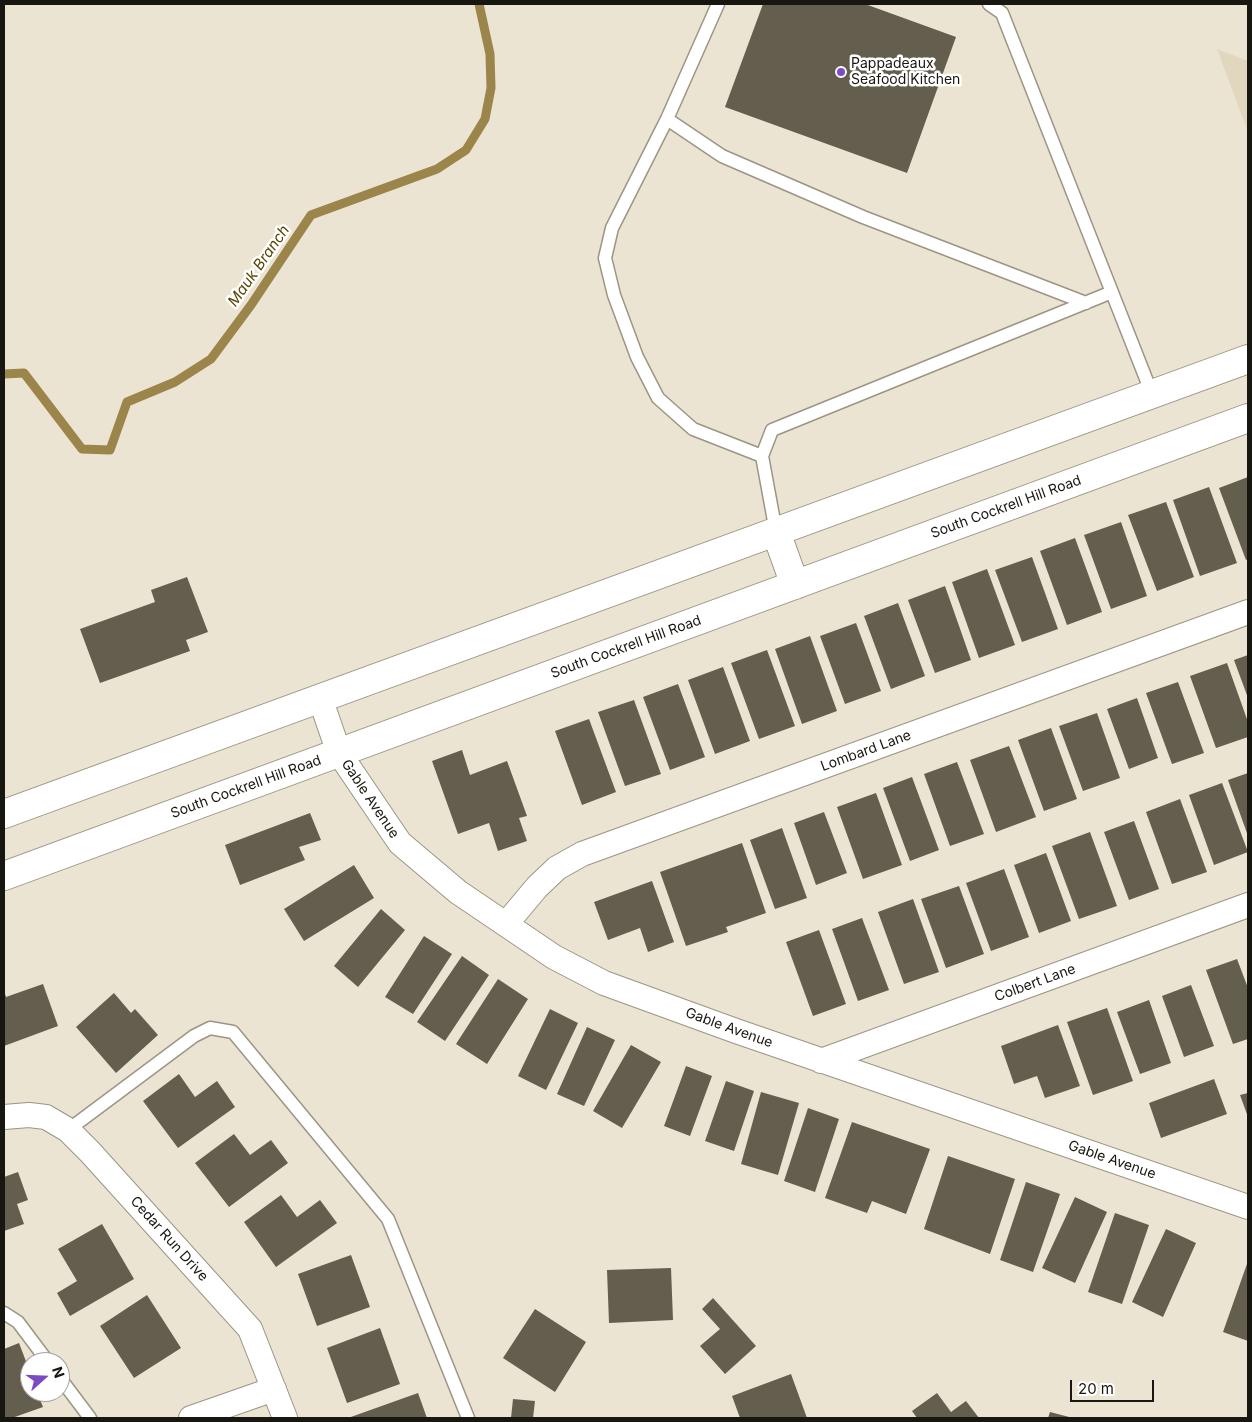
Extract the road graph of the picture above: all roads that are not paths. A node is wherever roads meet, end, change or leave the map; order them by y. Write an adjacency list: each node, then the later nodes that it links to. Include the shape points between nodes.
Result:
1 (718, 4): 3 (lane)
2 (989, 4): 4 (lane, via 1002,13)
3 (667, 119): 5 (lane, via 722,156 862,217); 9 (lane, via 612,228 605,258 614,295 637,356 658,398 693,429)
4 (1112, 292): 5 (lane); 7 (lane)
5 (1086, 303): 9 (lane, via 772,430)
6 (1248, 359): 7 (main road)
7 (1152, 394): 10 (main road)
8 (1248, 418): 11 (main road, South Cockrell Hill Road)
9 (762, 456): 10 (lane)
10 (776, 532): 11 (main road); 13 (main road)
11 (795, 585): 14 (main road, South Cockrell Hill Road)
12 (1248, 612): 18 (street, Lombard Lane, via 582,854 557,868)
13 (320, 698): 14 (street, Gable Avenue); 15 (main road)
14 (338, 753): 16 (main road, South Cockrell Hill Road); 18 (street, Gable Avenue, via 400,843 458,892)
15 (4, 814)
16 (4, 876)
17 (1248, 905): 19 (street, Colbert Lane)
18 (506, 924): 19 (street, Gable Avenue, via 554,957 604,983)
19 (821, 1061): 22 (street, Gable Avenue)
20 (4, 1118): 21 (street, Cedar Run Drive, via 46,1117)
21 (68, 1130): 25 (street, Cedar Run Drive, via 250,1330); 30 (lane, via 194,1036 210,1028 233,1032 388,1219)
22 (1248, 1207)
23 (4, 1313): 24 (lane, via 18,1322)
24 (40, 1352)
25 (274, 1389): 28 (street); 29 (street, Cedar Run Drive)
26 (70, 1391): 27 (lane)
27 (90, 1418)
28 (191, 1418)
29 (285, 1418)
30 (468, 1418)

